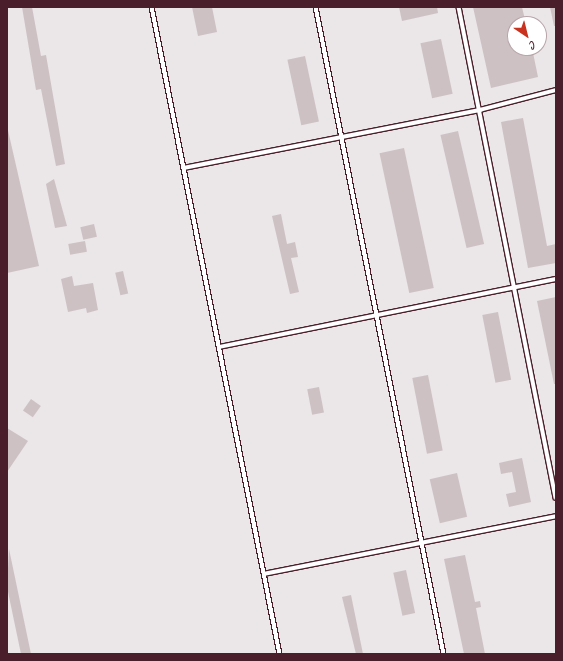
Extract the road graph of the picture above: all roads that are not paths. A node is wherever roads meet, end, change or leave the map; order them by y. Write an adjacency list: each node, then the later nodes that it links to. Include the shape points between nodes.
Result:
1 (152, 7): 7 (lane)
2 (316, 7): 6 (lane)
3 (459, 7): 5 (lane)
4 (556, 90): 5 (lane)
5 (480, 110): 6 (lane); 9 (lane)
6 (342, 137): 7 (lane); 10 (lane)
7 (184, 168): 11 (lane)
8 (556, 279): 9 (lane)
9 (515, 288): 10 (lane); 12 (lane)
10 (379, 315): 11 (lane); 14 (lane)
11 (219, 347): 15 (lane)
12 (556, 498)
13 (556, 516): 14 (lane)
14 (421, 543): 15 (lane); 17 (lane)
15 (264, 574): 16 (lane)
16 (280, 654)
17 (444, 654)

